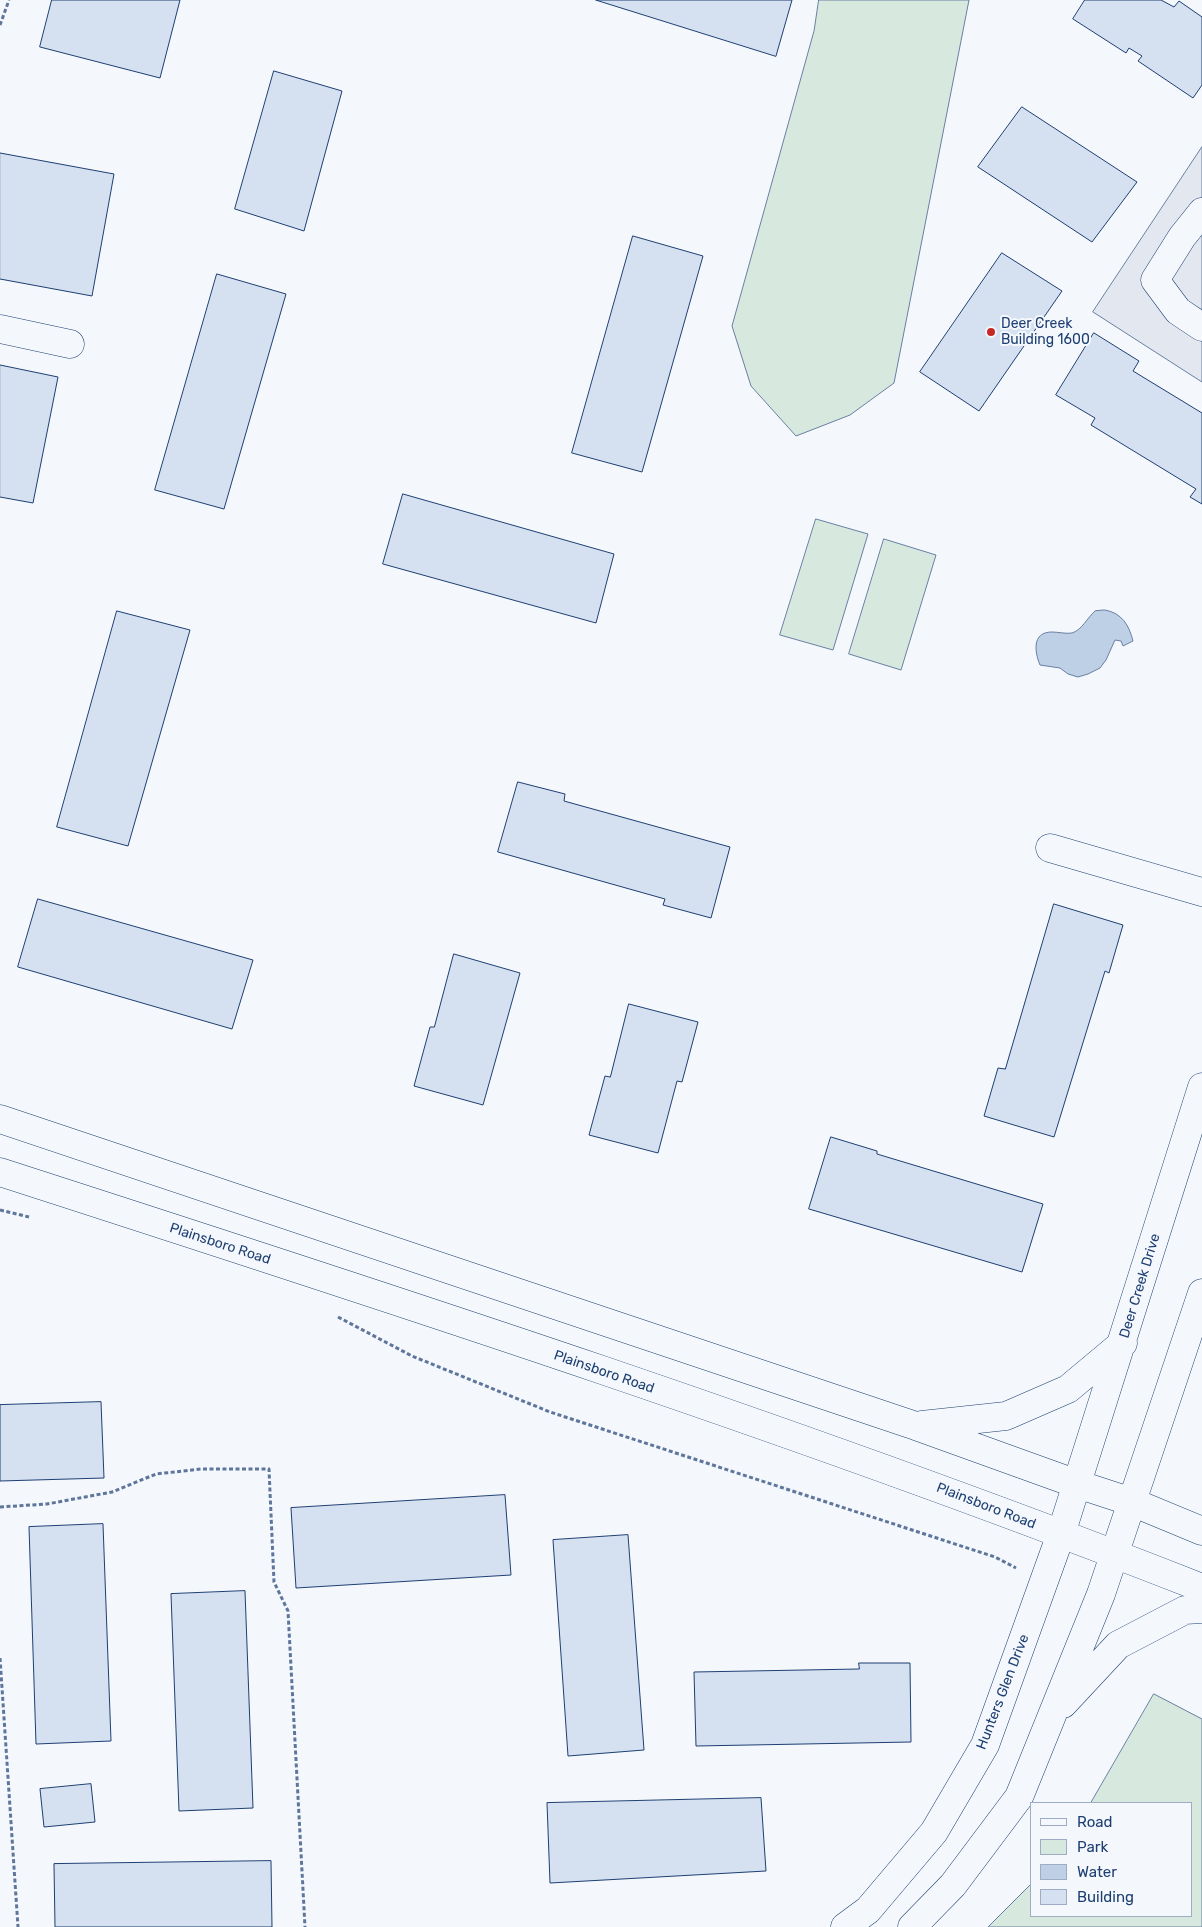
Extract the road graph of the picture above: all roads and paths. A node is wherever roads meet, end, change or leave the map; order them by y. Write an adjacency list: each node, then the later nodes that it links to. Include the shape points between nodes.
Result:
1 (9, 0): 2 (path)
2 (0, 25)
3 (1202, 212): 4 (street, via 1155,280 1178,311)
4 (1202, 327)
5 (0, 329): 6 (street)
6 (70, 344)
7 (1050, 848): 8 (street)
8 (1202, 892)
9 (1202, 1088): 16 (street, Deer Creek Drive)
10 (0, 1119): 17 (street)
11 (0, 1172): 22 (street, Plainsboro Road, via 866,1461)
12 (0, 1210): 13 (path)
13 (36, 1219)
14 (1202, 1293): 19 (street)
15 (337, 1317): 24 (path, via 412,1356 550,1412 996,1557 1015,1568)
16 (1123, 1343): 17 (street, via 1068,1389 1006,1416); 18 (street, Deer Creek Drive)
17 (916, 1426): 18 (street)
18 (1077, 1484): 19 (street); 22 (street, Deer Creek Drive)
19 (1132, 1502): 21 (street); 23 (street)
20 (0, 1507): 30 (path, via 47,1504 112,1492 156,1474 201,1469 269,1469 274,1582 288,1611)
21 (1202, 1531)
22 (1061, 1534): 23 (street, Plainsboro Road); 24 (street, Hunters Glen Drive)
23 (1114, 1554): 25 (street, Plainsboro Road); 28 (street)
24 (1046, 1578): 31 (street, Hunters Glen Drive, via 985,1745 934,1832 868,1910)
25 (1202, 1588)
26 (1202, 1609): 28 (street, via 1185,1610 1118,1645)
27 (0, 1658): 29 (path)
28 (1050, 1718): 32 (street, via 1019,1797 953,1885)
29 (18, 1927)
30 (304, 1927)
31 (845, 1927)
32 (912, 1927)

